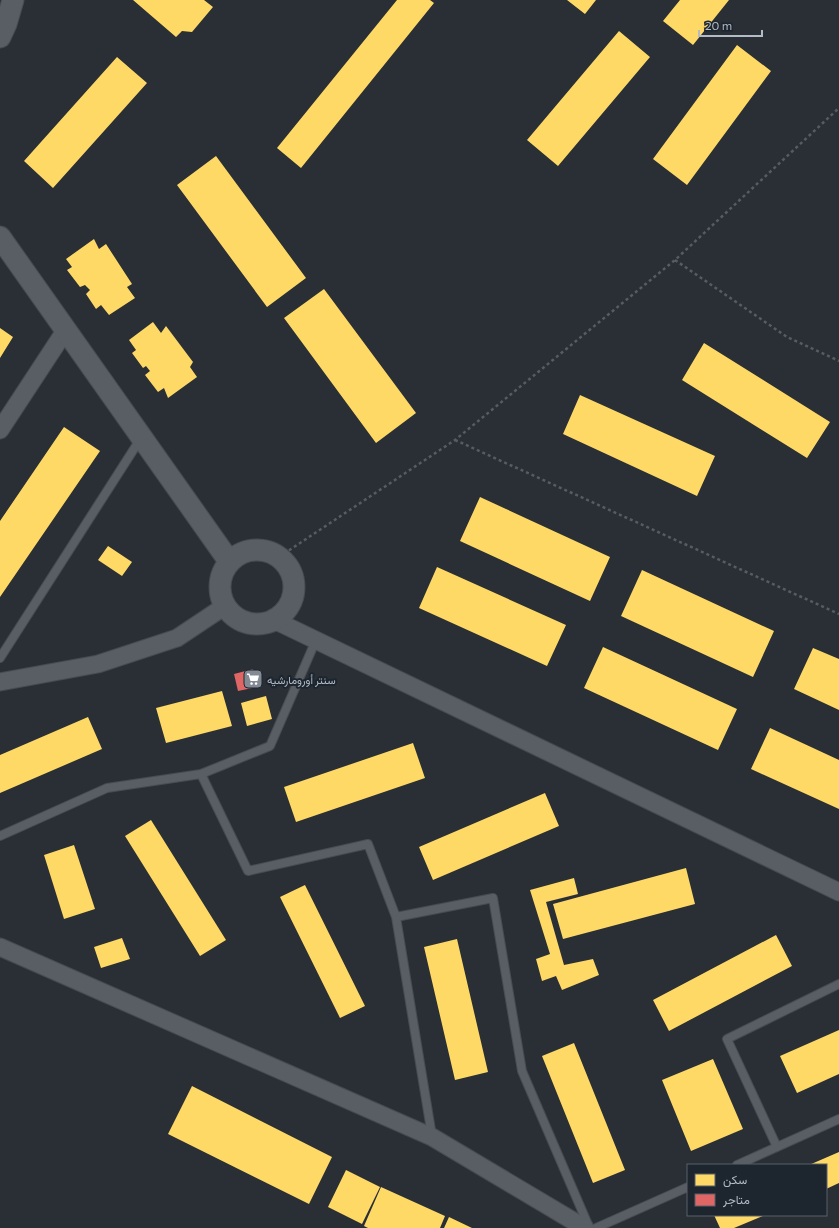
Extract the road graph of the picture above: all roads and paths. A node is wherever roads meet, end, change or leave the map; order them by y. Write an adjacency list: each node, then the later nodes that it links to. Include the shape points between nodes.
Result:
1 (13, 0): 2 (street)
2 (0, 37)
3 (839, 108): 5 (path)
4 (0, 237): 6 (street)
5 (675, 260): 7 (path, via 787,337); 10 (path)
6 (65, 330): 8 (street); 9 (street)
7 (839, 361)
8 (0, 430)
9 (141, 437): 12 (street); 17 (lane)
10 (455, 440): 11 (path); 14 (path)
11 (279, 557): 12 (street, via 269,552 248,550); 15 (street, via 286,564 294,584 289,605)
12 (229, 561): 13 (street, via 221,575 220,591)
13 (225, 606): 15 (street, via 232,615 252,624); 18 (street, via 177,638 98,664)
14 (839, 614)
15 (274, 620): 16 (street)
16 (316, 640): 19 (lane, via 270,746); 21 (street)
17 (0, 658)
18 (0, 682)
19 (201, 774): 20 (lane, via 107,788); 22 (lane, via 248,872 368,844)
20 (0, 836)
21 (839, 892)
22 (396, 917): 26 (lane); 31 (lane, via 493,898 522,1071)
23 (0, 948): 26 (street)
24 (839, 984): 27 (lane, via 727,1039)
25 (839, 1119): 27 (lane)
26 (432, 1137): 30 (street)
27 (777, 1147): 28 (lane)
28 (739, 1164)
29 (687, 1187): 32 (lane)
30 (585, 1228)
31 (589, 1228)
32 (596, 1228)

